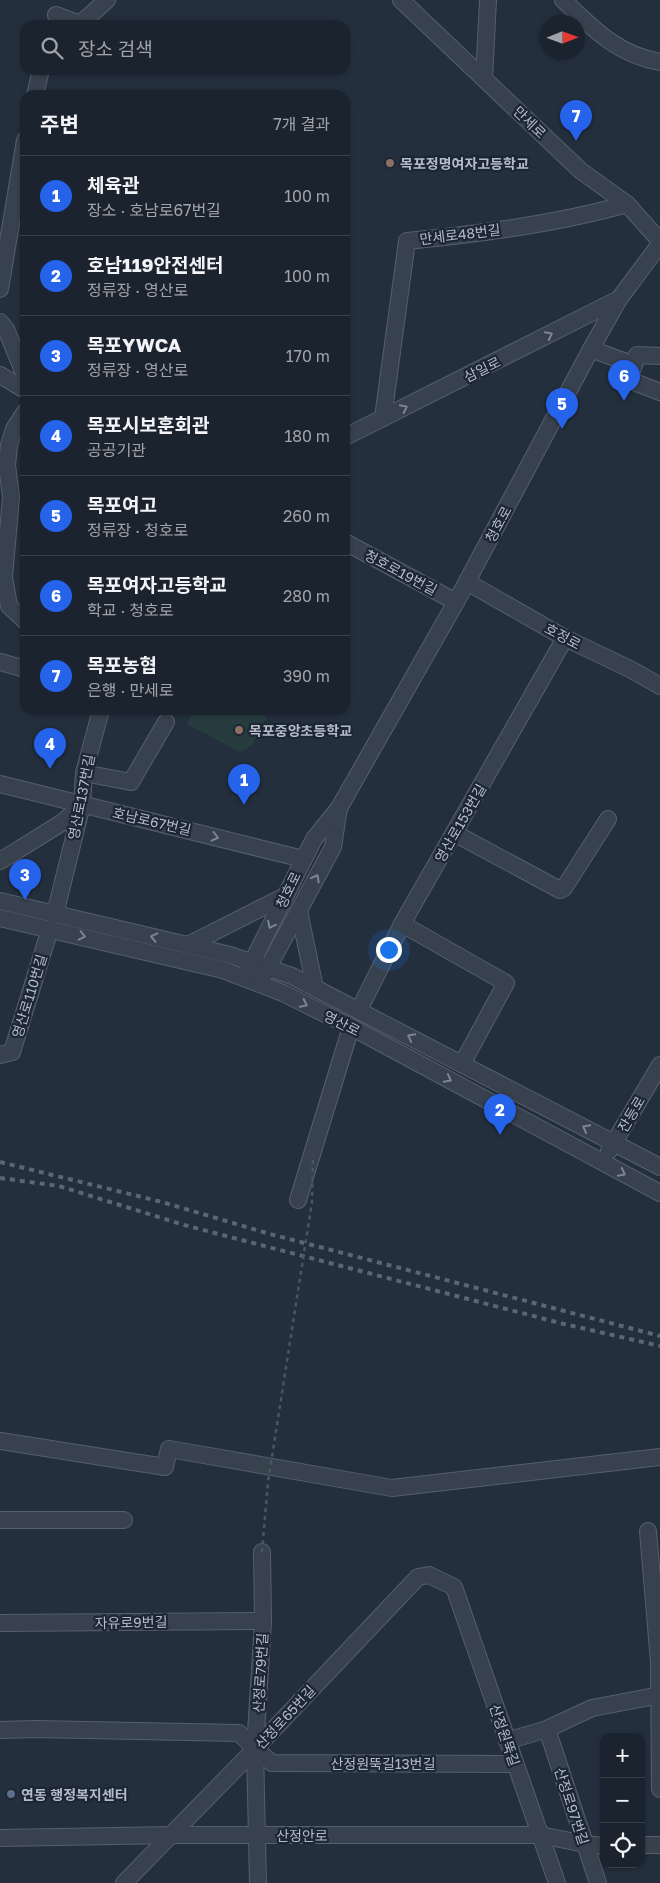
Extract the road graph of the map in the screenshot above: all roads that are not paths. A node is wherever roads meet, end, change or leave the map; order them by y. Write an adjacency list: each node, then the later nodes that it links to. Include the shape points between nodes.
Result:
1 (107, 0): 7 (street)
2 (401, 0): 10 (street, 만세로)
3 (488, 0): 10 (street)
4 (563, 0): 8 (street, via 612,44)
5 (56, 13): 6 (street)
6 (71, 20)
7 (84, 20)
8 (660, 62)
9 (40, 75): 11 (street)
10 (484, 79): 13 (street, 만세로, via 581,171)
11 (36, 90)
12 (20, 170): 15 (street)
13 (628, 204): 14 (street, 만세로); 25 (street, 만세로48번길, via 475,234 407,241)
14 (660, 242): 16 (street, 청호로)
15 (0, 289)
16 (619, 299): 18 (street, 청호로); 25 (street, 삼일로, one-way to 16)
17 (0, 322): 20 (street, via 6,328)
18 (591, 349): 21 (street); 29 (street, 청호로)
19 (660, 356): 21 (street, via 637,355)
20 (20, 363)
21 (634, 364): 24 (street, via 629,380)
22 (0, 375): 23 (street)
23 (20, 387)
24 (660, 392)
25 (383, 418): 27 (street, 삼일로)
26 (20, 420): 31 (street, via 9,445 7,465 11,497 4,577 9,606)
27 (350, 435)
28 (350, 545): 30 (street, 청호로19번길)
29 (468, 582): 30 (street, 청호로); 32 (street, 호정로)
30 (456, 602): 41 (street, 청호로)
31 (20, 616)
32 (565, 638): 35 (street, 호정로); 43 (street, 영산로153번길)
33 (0, 662): 34 (street)
34 (20, 668)
35 (660, 686)
36 (100, 715): 38 (street, 영산로137번길)
37 (166, 722): 38 (street, via 132,782)
38 (84, 773): 40 (street, 영산로137번길)
39 (0, 784): 40 (street, 호남로67번길)
40 (82, 805): 44 (street, 호남로67번길, one-way to 44); 45 (street, via 64,822); 50 (street, 영산로137번길)
41 (339, 808): 44 (street, 청호로, via 314,839); 48 (street, 청호로, one-way to 41, via 333,847)
42 (608, 819): 43 (street, via 560,890)
43 (454, 833): 51 (street, 영산로153번길)
44 (303, 859): 46 (street, 청호로)
45 (0, 861)
46 (285, 896): 52 (street); 53 (street, 청호로, one-way to 53)
47 (0, 901): 50 (street, 영산로)
48 (299, 911): 54 (street, 청호로); 57 (street)
49 (0, 918): 50 (street, 영산로)
50 (52, 921): 52 (street, 영산로, one-way to 50); 55 (street, 영산로, one-way to 55); 60 (street, 영산로110번길, via 12,1052)
51 (402, 924): 58 (street, 영산로153번길); 61 (street, via 506,983)
52 (188, 945): 53 (street, 영산로)
53 (252, 962): 54 (street, 영산로); 55 (street, 청호로)
54 (268, 968): 56 (street, 청호로); 57 (street, 영산로)
55 (244, 978): 56 (street, 영산로)
56 (260, 984): 59 (street, 영산로, one-way to 59)
57 (315, 988): 58 (street, 영산로)
58 (359, 1010): 61 (street, 영산로, one-way to 58)
59 (351, 1027): 64 (street, 영산로, one-way to 64); 67 (street)
60 (0, 1055)
61 (462, 1064): 63 (street, 영산로, one-way to 61)
62 (660, 1065): 63 (street, 잔등로)
63 (613, 1143): 64 (street, 잔등로); 65 (street, 영산로)
64 (602, 1163): 66 (street, 영산로, one-way to 66)
65 (660, 1167)
66 (660, 1193)
67 (298, 1200)
68 (0, 1441): 69 (street, via 165,1467 169,1448 392,1488)
69 (660, 1457)
70 (0, 1520): 71 (street)
71 (124, 1520)
72 (648, 1531): 77 (street)
73 (262, 1552): 75 (street, 산정로79번길)
74 (454, 1587): 80 (street, 산정원뚝길); 81 (street, 산정로65번길, via 429,1575 418,1577)
75 (263, 1621): 76 (street, 자유로9번길); 81 (street, 산정로79번길)
76 (0, 1623)
77 (659, 1695): 78 (street, via 592,1708); 83 (street)
78 (547, 1729): 80 (street); 88 (street, 산정로97번길)
79 (0, 1730): 81 (street, 산정원뚝길13번길, via 239,1733)
80 (507, 1741): 82 (street, 산정원뚝길)
81 (255, 1749): 82 (street, 산정원뚝길13번길, via 272,1763); 84 (street, 산정로65번길); 85 (street, 산정로79번길)
82 (515, 1764): 86 (street, 산정원뚝길)
83 (660, 1789)
84 (173, 1835): 85 (street, 산정안로); 87 (street, 산정안로); 92 (street, 산정로65번길)
85 (258, 1835): 86 (street, 산정안로); 93 (street, 산정로79번길)
86 (540, 1835): 88 (street, 산정안로); 94 (street, 산정원뚝길)
87 (0, 1838)
88 (585, 1844): 91 (street, 산정안로); 95 (street, 산정로97번길)
89 (645, 1845): 90 (street)
90 (660, 1845)
91 (600, 1846)
92 (124, 1883)
93 (258, 1883)
94 (557, 1883)
95 (598, 1883)

